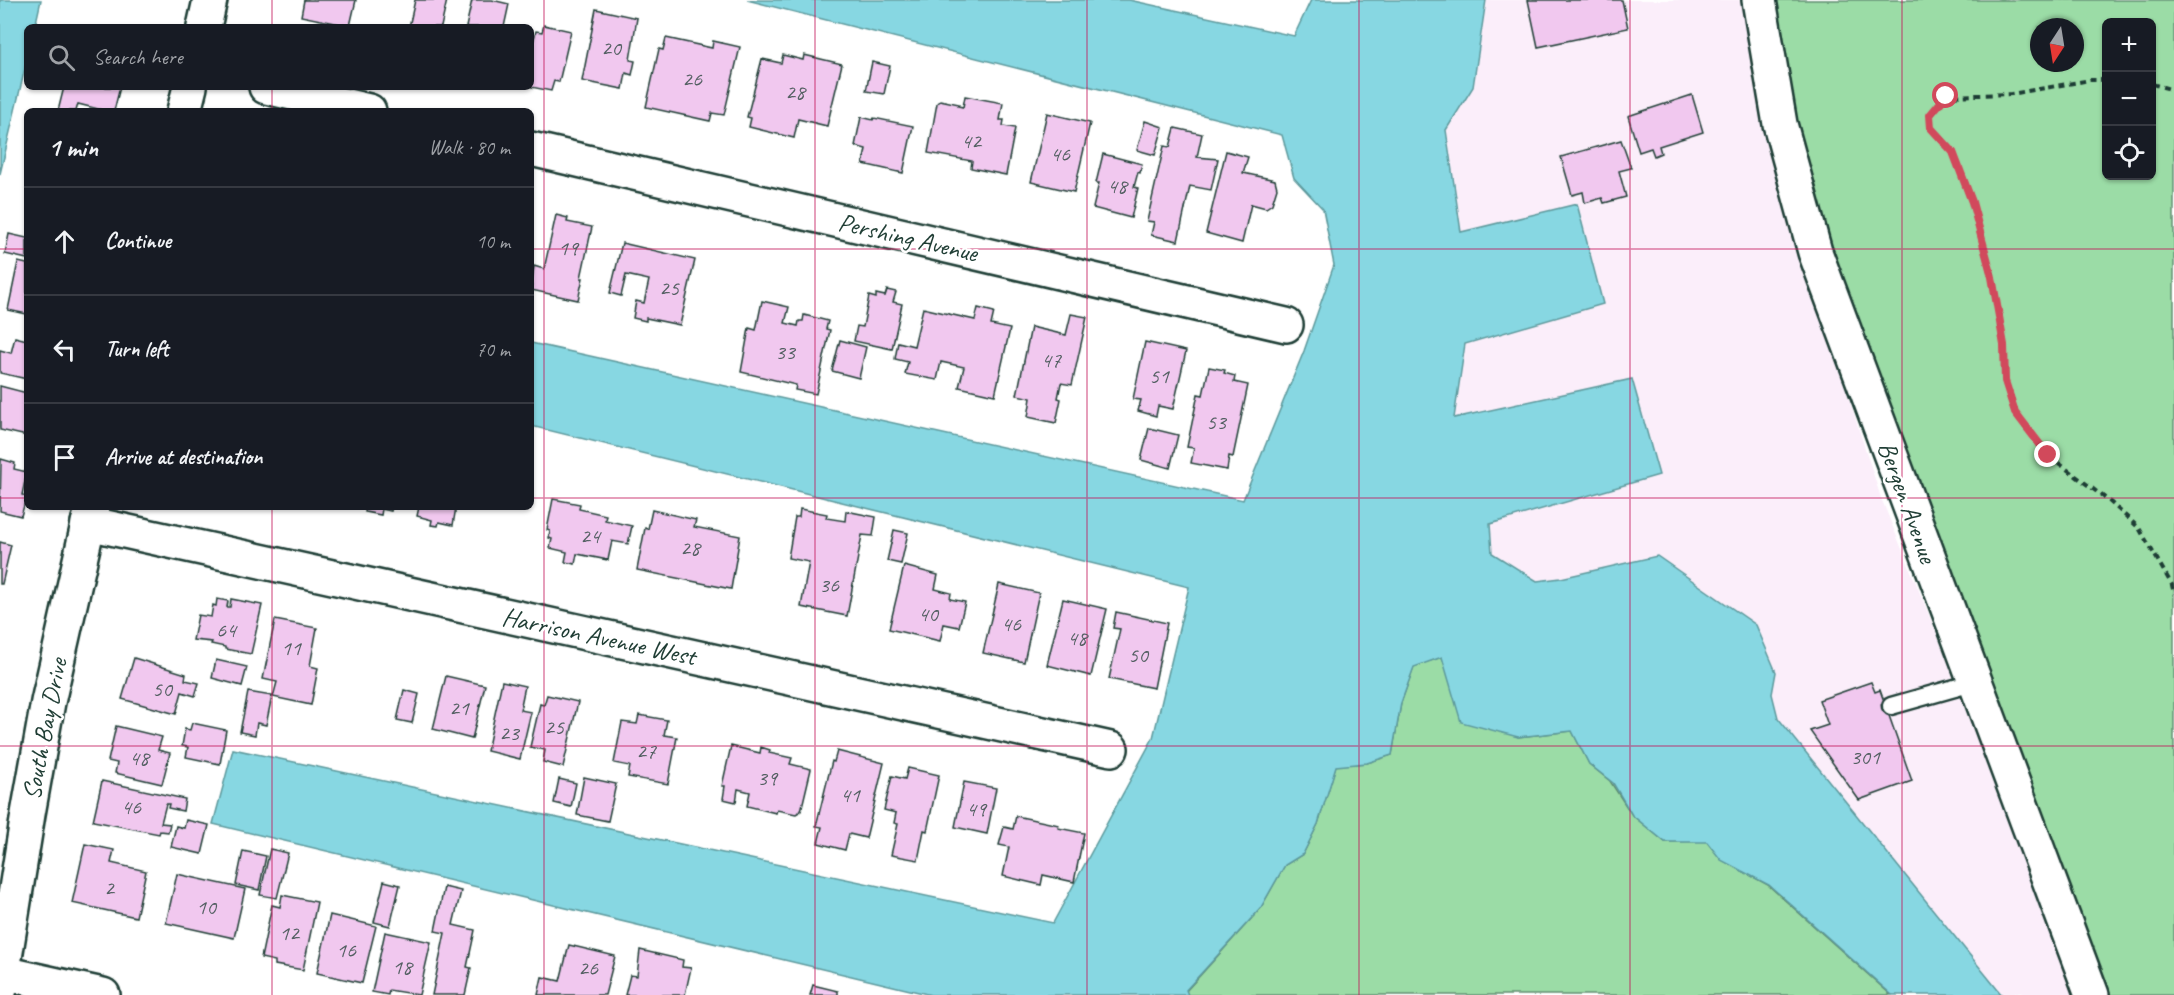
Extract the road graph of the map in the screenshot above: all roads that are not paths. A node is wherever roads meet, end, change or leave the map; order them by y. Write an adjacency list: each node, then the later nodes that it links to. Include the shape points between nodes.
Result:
1 (210, 0): 3 (street)
2 (1759, 0): 11 (street, Bergen Avenue, via 1780,124 1815,252)
3 (205, 24)
4 (189, 90): 6 (street)
5 (279, 90): 7 (street)
6 (185, 108)
7 (356, 108)
8 (534, 150): 9 (street, Pershing Avenue)
9 (1286, 325)
10 (90, 515): 13 (street, Harrison Avenue West); 14 (street, South Bay Drive, via 46,713)
11 (1976, 682): 12 (lane); 16 (street, Bergen Avenue)
12 (1891, 706)
13 (1111, 749)
14 (2, 981): 15 (street)
15 (103, 995)
16 (2092, 995)

